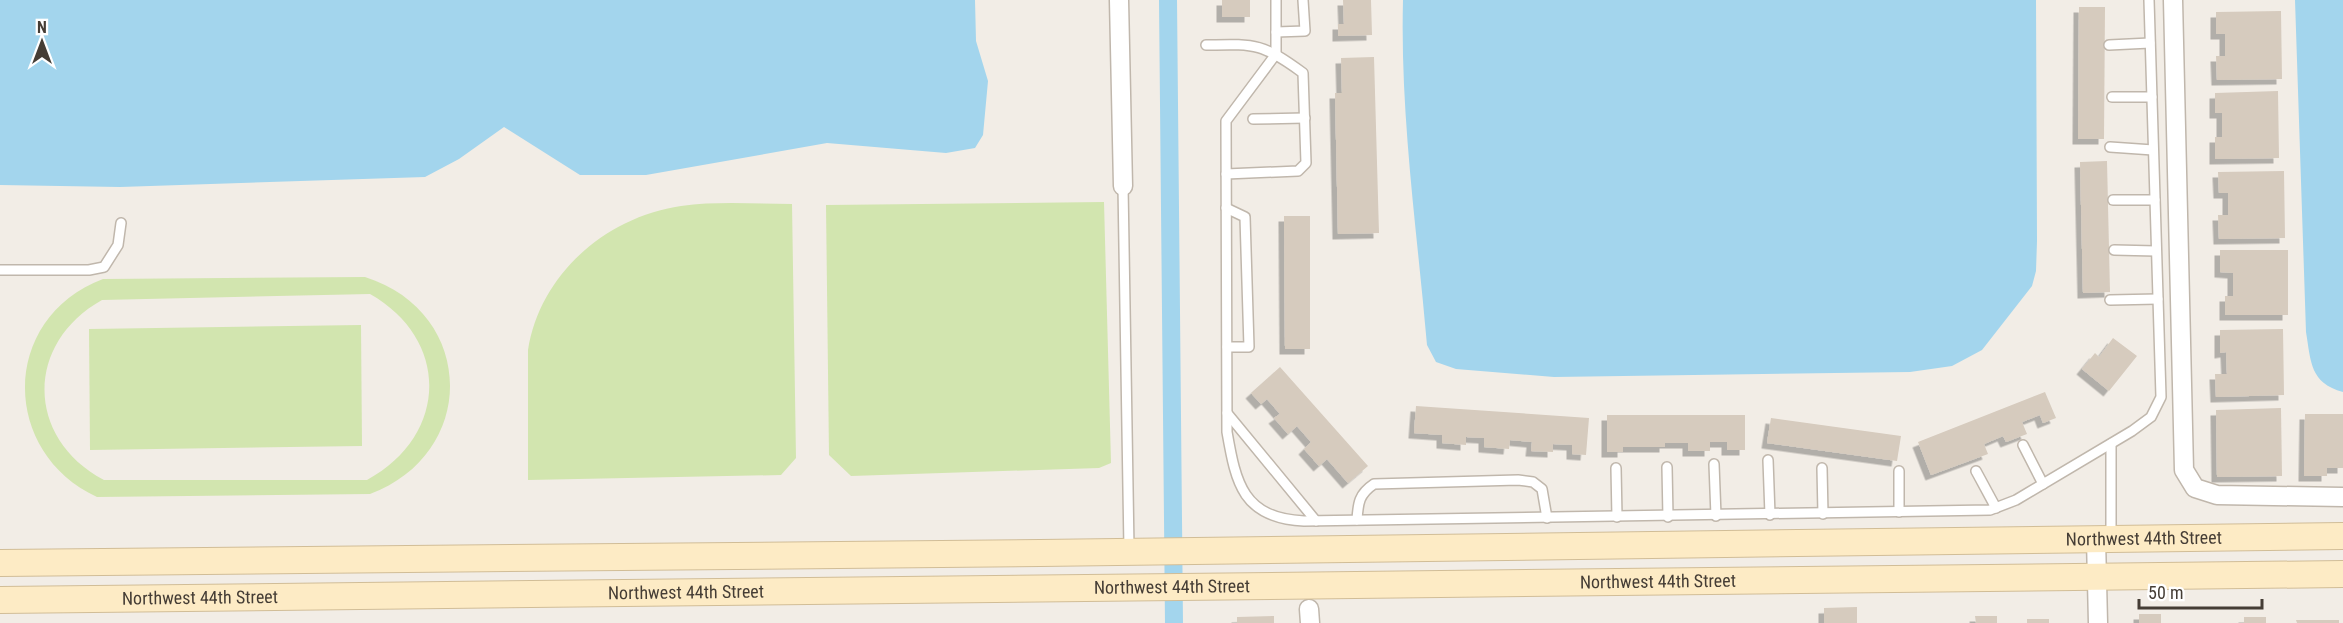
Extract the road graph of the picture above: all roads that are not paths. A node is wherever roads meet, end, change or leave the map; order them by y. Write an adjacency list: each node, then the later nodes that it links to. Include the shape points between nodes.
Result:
1 (1119, 0): 18 (street)
2 (1276, 0): 6 (lane)
3 (1303, 0): 6 (lane, via 1305,31)
4 (2149, 0): 7 (lane)
5 (2173, 0): 40 (street, via 2184,470 2195,488 2217,495)
6 (1276, 32): 10 (lane)
7 (2150, 43): 9 (lane); 12 (lane)
8 (1206, 45): 10 (lane, via 1251,44)
9 (2109, 45)
10 (1276, 54): 13 (lane, via 1303,73); 17 (lane, via 1226,121)
11 (2112, 97): 12 (lane)
12 (2152, 98): 16 (lane)
13 (1305, 117): 14 (lane); 17 (lane, via 1306,163 1298,171)
14 (1253, 119)
15 (2110, 147): 16 (lane)
16 (2153, 150): 20 (lane)
17 (1226, 174): 21 (lane)
18 (1123, 186): 54 (lane)
19 (2113, 200): 20 (lane)
20 (2155, 200): 24 (lane)
21 (1226, 208): 28 (lane); 28 (lane, via 1245,217 1249,347)
22 (121, 223): 25 (lane, via 118,245 104,267)
23 (2114, 250): 24 (lane)
24 (2156, 251): 26 (lane)
25 (0, 270)
26 (2158, 299): 27 (lane); 30 (lane, via 2161,397 2151,417)
27 (2110, 300)
28 (1227, 347): 29 (lane)
29 (1227, 413): 50 (lane); 50 (lane, via 1235,477 1251,503 1283,520)
30 (2110, 444): 39 (lane); 52 (lane)
31 (2023, 445): 39 (lane)
32 (1768, 460): 44 (lane)
33 (1714, 464): 45 (lane)
34 (1667, 467): 47 (lane)
35 (1616, 468): 46 (lane)
36 (1822, 468): 43 (lane)
37 (1899, 471): 42 (lane)
38 (1976, 471): 41 (lane)
39 (2043, 484): 41 (lane)
40 (2343, 497)
41 (1996, 508): 42 (lane)
42 (1899, 512): 43 (lane)
43 (1823, 514): 44 (lane)
44 (1770, 515): 45 (lane)
45 (1716, 516): 47 (lane)
46 (1617, 517): 47 (lane); 48 (lane)
47 (1668, 517)
48 (1547, 518): 49 (lane); 49 (lane, via 1542,489 1533,482 1518,480 1374,484 1364,490 1358,501)
49 (1357, 520): 50 (lane)
50 (1316, 521)
51 (2343, 536): 52 (street, Northwest 44th Street)
52 (2104, 539): 53 (street, Northwest 44th Street); 57 (street)
53 (1319, 549): 54 (street, Northwest 44th Street); 58 (street)
54 (1129, 551): 55 (street, Northwest 44th Street)
55 (0, 563)
56 (2343, 574): 57 (street, Northwest 44th Street)
57 (2097, 576): 58 (street, Northwest 44th Street); 60 (street)
58 (1320, 587): 59 (street, Northwest 44th Street)
59 (0, 600)
60 (2098, 623)

